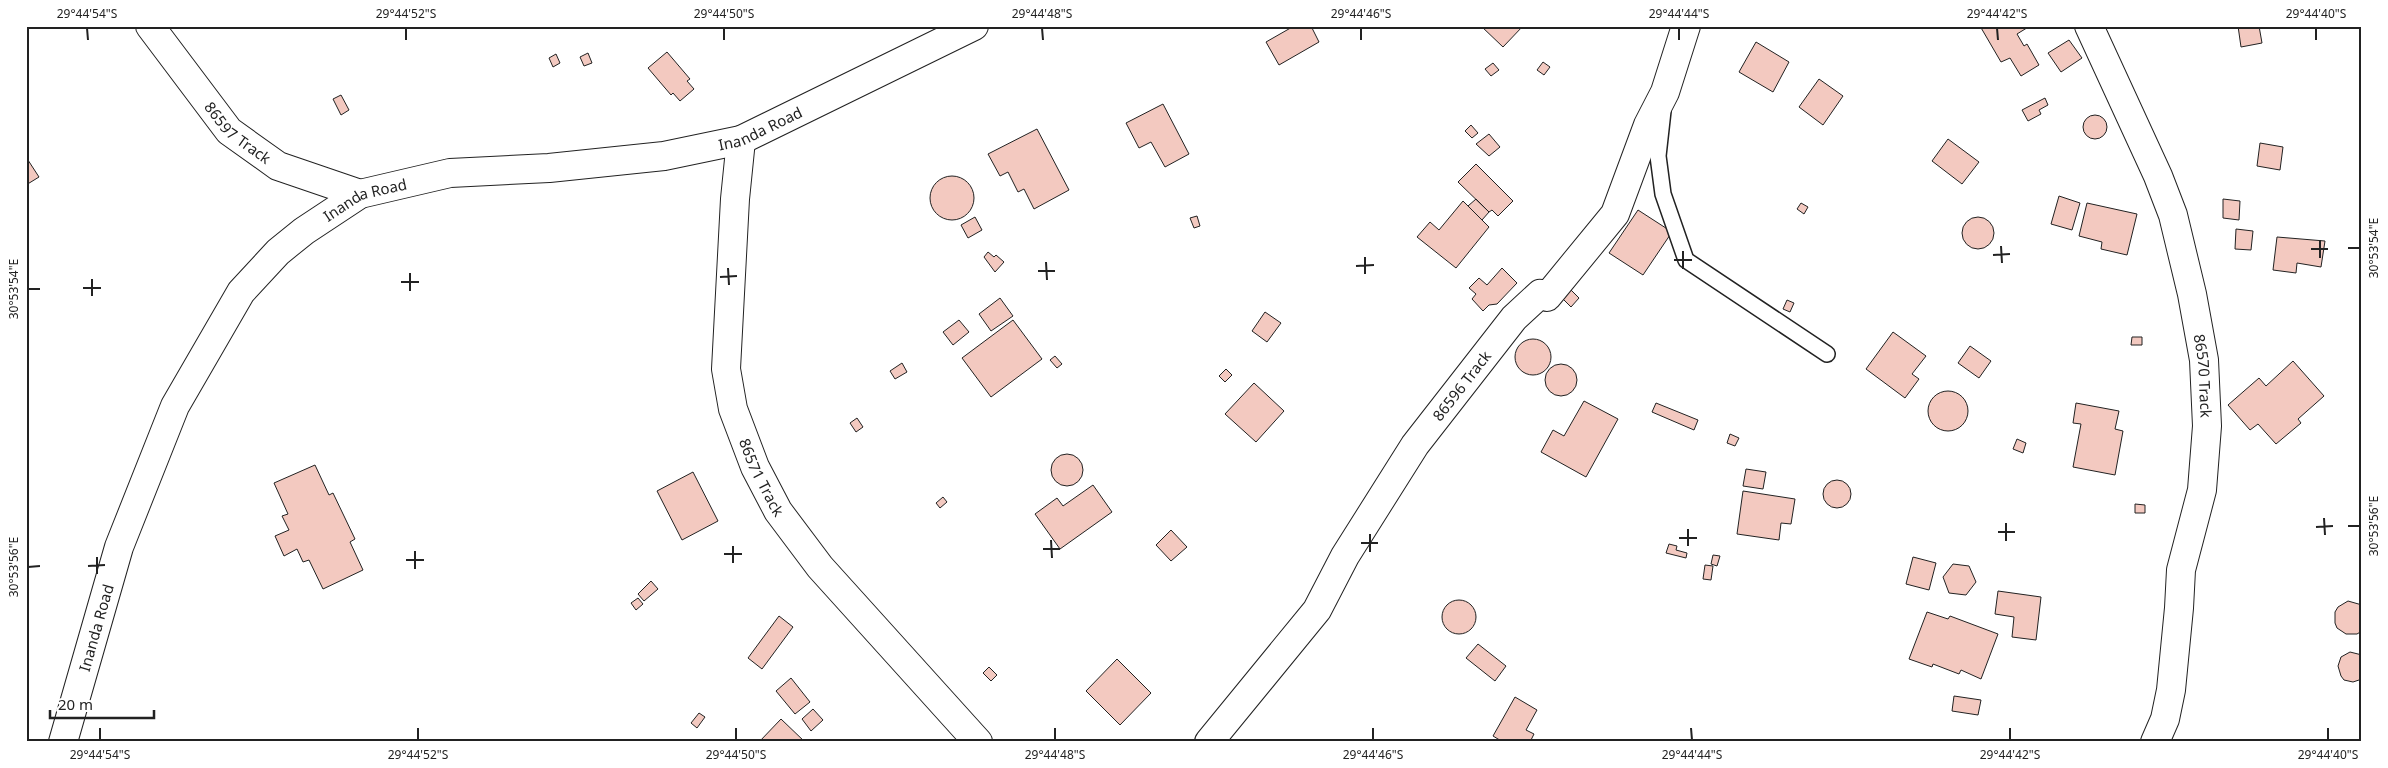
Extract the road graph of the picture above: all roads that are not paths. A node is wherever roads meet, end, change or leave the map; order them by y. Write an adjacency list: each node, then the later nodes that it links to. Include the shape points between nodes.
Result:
1 (150, 26): 7 (street, 86597 Track, via 228,131 278,166)
2 (974, 26): 6 (street, Inanda Road)
3 (1686, 26): 5 (street, 86596 Track)
4 (2090, 26): 12 (street, 86570 Track, via 2173,215 2204,360 2207,426 2202,490 2180,570 2180,608 2171,690)
5 (1665, 92): 8 (lane, via 1658,156 1663,194 1686,260); 11 (street, 86596 Track, via 1645,133 1615,214 1547,297 1540,294 1514,318 1415,445 1345,556 1316,610)
6 (741, 140): 7 (street, Inanda Road, via 654,157 549,168 450,173); 10 (street, 86571 Track, via 726,370 732,409 778,511 820,567)
7 (360, 194): 9 (street, Inanda Road, via 278,252 241,292 175,406 120,547)
8 (1827, 354)
9 (63, 742)
10 (978, 742)
11 (1209, 742)
12 (2156, 742)

